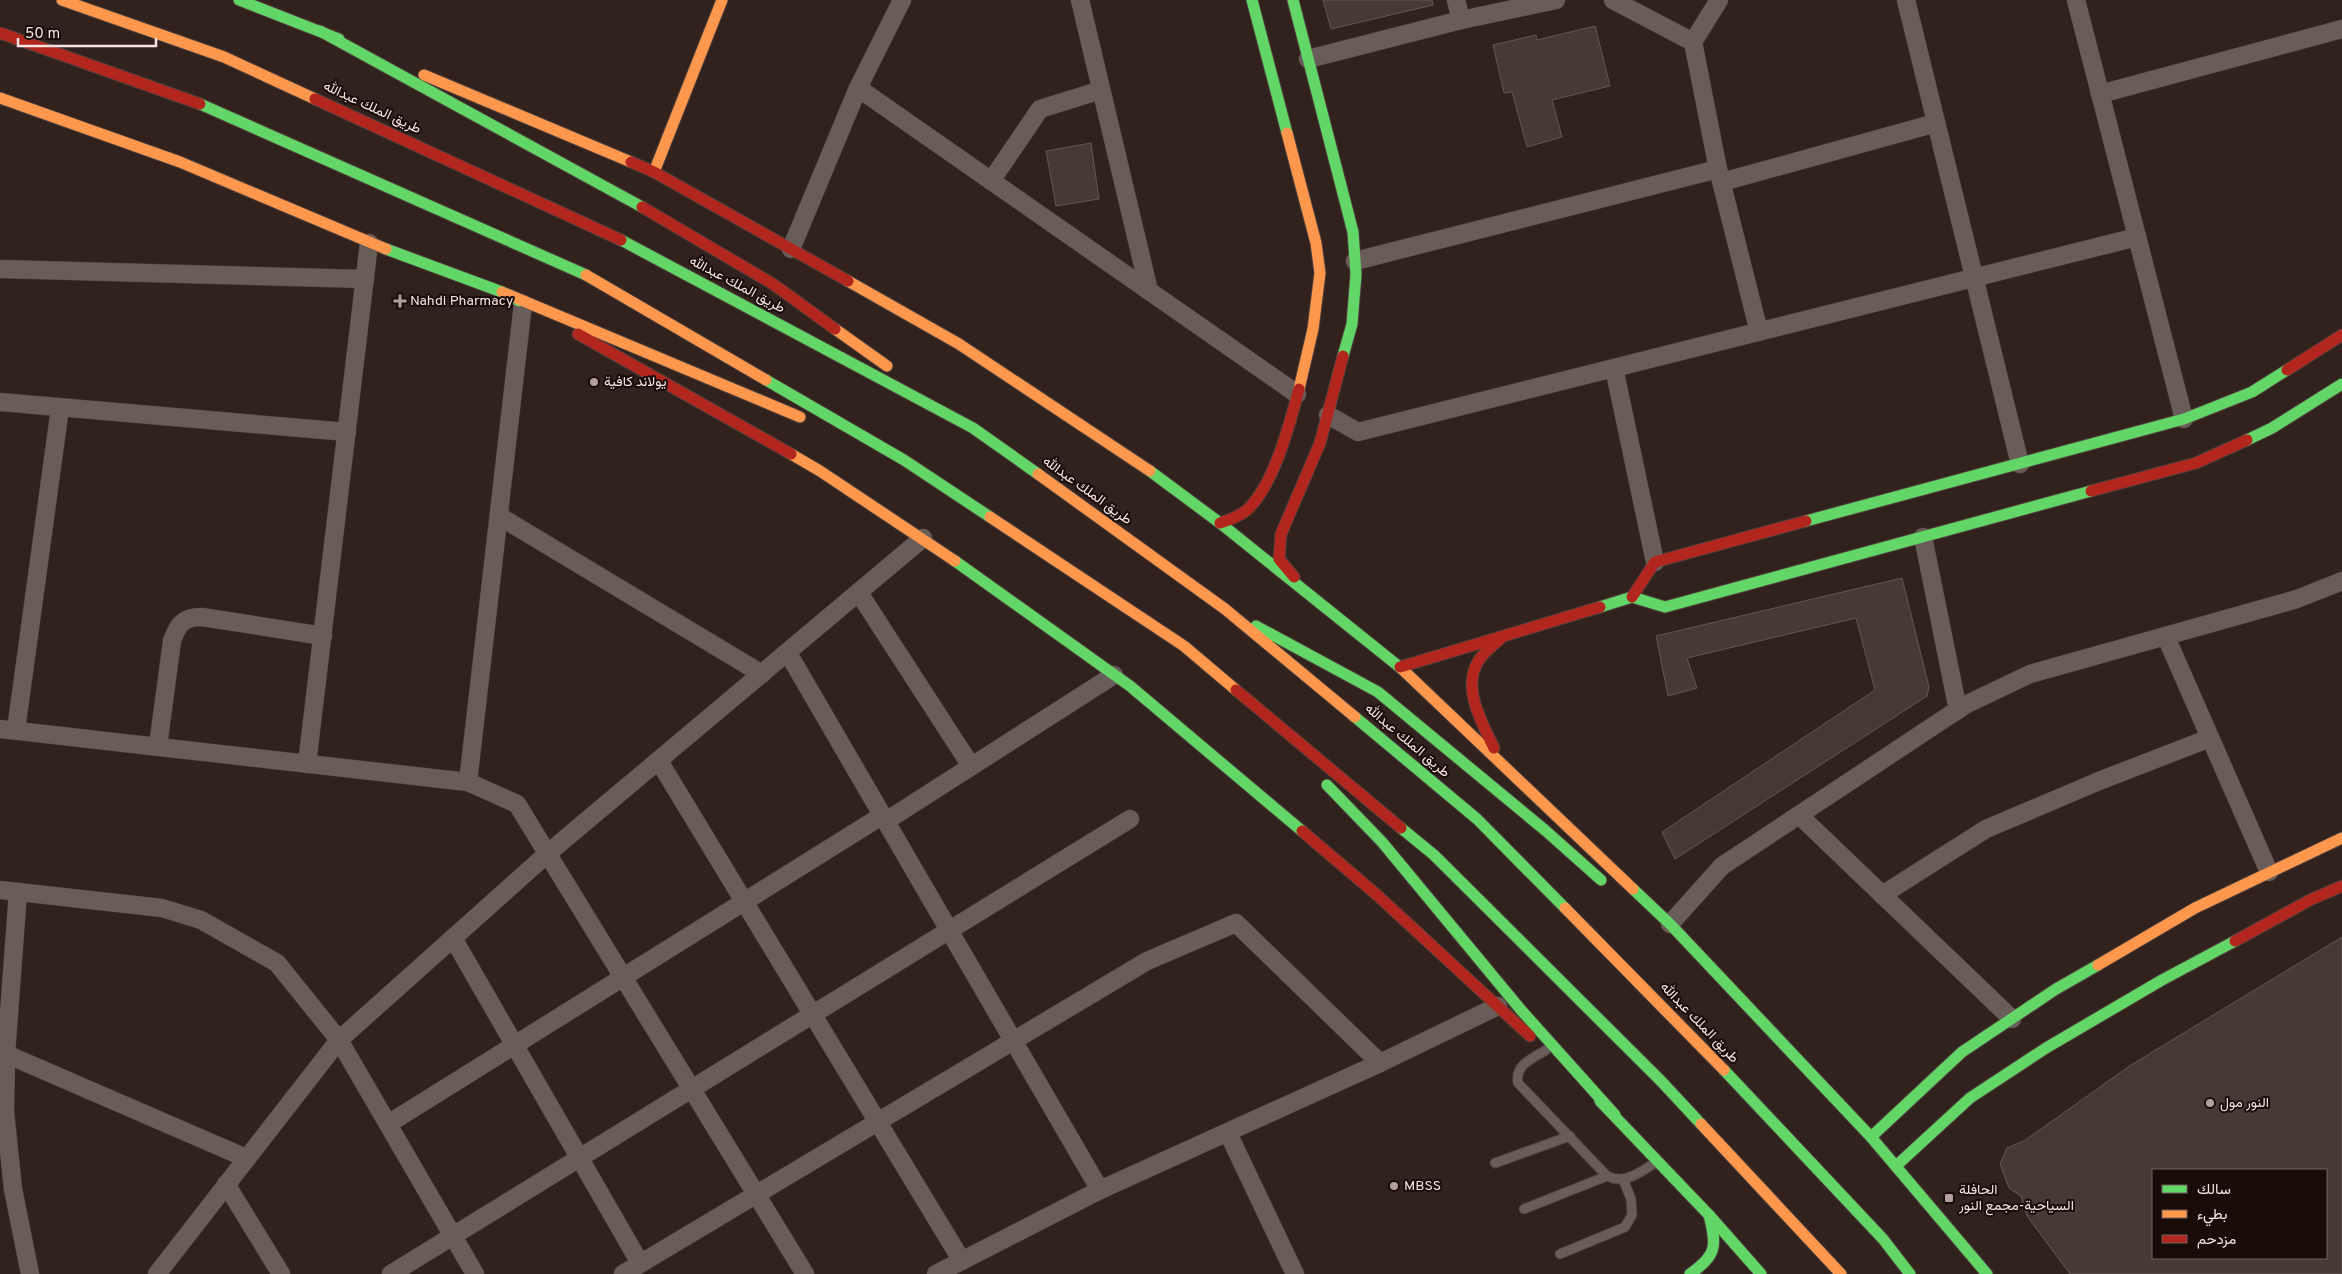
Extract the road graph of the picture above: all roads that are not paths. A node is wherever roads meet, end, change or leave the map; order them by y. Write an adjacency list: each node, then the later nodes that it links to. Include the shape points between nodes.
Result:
1 (62, 0): 47 (main road, طريق الملك عبدالله, via 224,57 619,239)
2 (239, 0): 16 (main road)
3 (722, 0): 25 (main road)
4 (902, 0): 20 (street)
5 (1080, 0): 21 (street)
6 (1252, 0): 42 (main road, via 1316,243 1321,275)
7 (1293, 0): 19 (main road)
8 (1456, 0): 14 (street)
9 (1556, 0): 14 (street)
10 (1614, 0): 18 (street)
11 (1719, 0): 18 (street)
12 (1906, 0): 24 (street)
13 (2076, 0): 22 (street)
14 (1461, 20): 19 (street)
15 (2342, 29): 22 (street)
16 (320, 31): 25 (main road); 47 (main road, via 606,185 773,284)
17 (0, 33): 49 (main road, via 201,104 588,276)
18 (1693, 42): 26 (street)
19 (1308, 59): 31 (main road, via 1353,232)
20 (858, 88): 27 (street); 30 (street)
21 (1101, 90): 27 (street, via 1040,109); 35 (street)
22 (2100, 94): 28 (street)
23 (0, 98): 29 (main road, via 180,162)
24 (1936, 123): 26 (street); 33 (street)
25 (654, 172): 30 (main road)
26 (1720, 176): 31 (street); 38 (street)
27 (991, 182): 35 (street)
28 (2137, 237): 33 (street); 46 (street)
29 (369, 244): 34 (street); 36 (main road)
30 (791, 249): 52 (main road, via 959,344 1119,449)
31 (1355, 261): 45 (main road, via 1352,324)
32 (0, 269): 34 (street)
33 (1974, 278): 38 (street); 50 (street)
34 (365, 279): 48 (street)
35 (1149, 291): 42 (street)
36 (502, 292): 37 (main road); 49 (main road)
37 (523, 304): 51 (street); 54 (main road, via 820,471)
38 (1759, 332): 40 (street)
39 (2342, 335): 46 (main road, via 2252,392)
40 (1614, 368): 45 (street, via 1358,432); 55 (street)
41 (2342, 384): 53 (main road, via 2272,428 2196,463)
42 (1300, 397): 52 (main road, via 1264,486 1247,510)
43 (0, 402): 44 (street)
44 (60, 408): 48 (street); 70 (street)
45 (1324, 413): 57 (main road, via 1320,443 1281,534 1279,558)
46 (2184, 419): 50 (main road)
47 (973, 428): 60 (main road, طريق الملك عبدالله)
48 (347, 432): 61 (street)
49 (904, 460): 64 (main road)
50 (2020, 464): 55 (main road)
51 (499, 516): 67 (street); 79 (street)
52 (1220, 523): 57 (main road)
53 (1923, 537): 59 (main road, via 1665,607); 69 (street)
54 (924, 538): 58 (street); 68 (main road)
55 (1655, 562): 59 (main road)
56 (2342, 580): 63 (street, via 2297,599)
57 (1301, 586): 66 (main road)
58 (859, 593): 65 (street); 76 (street)
59 (1632, 597): 62 (main road)
60 (1225, 609): 86 (main road, via 1378,692); 141 (main road, طريق الملك عبدالله, via 1477,820 1703,1048 1883,1239)
61 (322, 636): 72 (street, via 202,617 184,620 172,640); 74 (street)
62 (1504, 636): 66 (main road); 75 (main road, via 1478,661 1472,682 1479,719)
63 (2166, 638): 69 (street, via 2030,674); 71 (street)
64 (1184, 646): 77 (main road); 140 (main road, via 1434,855 1662,1081)
65 (788, 653): 67 (street); 81 (street)
66 (1400, 667): 75 (main road)
67 (762, 674): 73 (street)
68 (1114, 675): 76 (street); 97 (main road, via 1377,895)
69 (1958, 710): 80 (street)
70 (8, 730): 72 (street)
71 (2210, 738): 85 (street); 90 (street, via 1986,829)
72 (158, 746): 74 (street)
73 (659, 761): 84 (street); 92 (street)
74 (307, 764): 79 (street)
75 (1502, 764): 93 (main road)
76 (972, 766): 81 (street)
77 (1308, 766)
78 (1321, 780): 107 (main road, via 1382,842 1521,1010)
79 (468, 782): 84 (street, via 517,804)
80 (1799, 815): 90 (street); 93 (street, via 1722,866)
81 (884, 818): 92 (street); 94 (street)
82 (1130, 820): 94 (street)
83 (2342, 838): 85 (main road)
84 (547, 854): 95 (street); 96 (street)
85 (2269, 872): 99 (main road, via 2195,908 2056,989)
86 (1607, 885)
87 (2342, 886): 117 (main road, via 2162,980 2046,1048 1970,1098)
88 (0, 890): 89 (street)
89 (18, 892): 100 (street, via 162,908 201,920 278,963); 104 (street)
90 (1882, 895): 99 (street)
91 (1622, 896): 93 (main road)
92 (744, 902): 96 (street); 98 (street)
93 (1670, 924): 112 (main road)
94 (949, 930): 98 (street); 101 (street)
95 (453, 938): 100 (street); 102 (street)
96 (623, 978): 102 (street); 106 (street)
97 (1498, 1006): 103 (main road); 105 (street)
98 (812, 1014): 106 (street); 108 (street)
99 (2012, 1019): 112 (main road, via 1962,1052)
100 (339, 1040): 109 (street); 114 (street)
101 (1014, 1040): 105 (street, via 1147,962 1236,923); 108 (street); 121 (street)
102 (515, 1045): 109 (street); 113 (street)
103 (1546, 1050): 107 (main road); 111 (lane, via 1520,1067 1516,1074 1518,1083)
104 (6, 1054): 114 (street); 129 (street, via 5,1112 13,1189)
105 (1380, 1063): 110 (street)
106 (691, 1089): 113 (street); 122 (street)
107 (1616, 1115): 115 (main road)
108 (877, 1121): 122 (street); 127 (street)
109 (388, 1124): 125 (street)
110 (1228, 1133): 121 (street); 137 (street)
111 (1570, 1136): 116 (lane); 118 (lane)
112 (1872, 1137): 117 (main road)
113 (579, 1157): 125 (street); 128 (street)
114 (246, 1158): 120 (street)
115 (1658, 1161): 119 (lane); 124 (main road)
116 (1495, 1163)
117 (1897, 1166): 142 (main road)
118 (1607, 1176): 119 (lane, via 1615,1180); 123 (lane)
119 (1624, 1179): 126 (lane, via 1632,1215 1625,1227)
120 (226, 1184): 130 (street); 131 (street)
121 (1100, 1190): 127 (street)
122 (756, 1193): 128 (street); 135 (street)
123 (1524, 1209)
124 (1709, 1215): 138 (main road, via 1716,1243 1712,1256); 139 (main road)
125 (452, 1235): 132 (street); 133 (street)
126 (1560, 1254)
127 (962, 1261): 136 (street)
128 (640, 1264): 134 (street)
129 (30, 1274)
130 (156, 1274)
131 (281, 1274)
132 (391, 1274)
133 (475, 1274)
134 (623, 1274)
135 (805, 1274)
136 (936, 1274)
137 (1295, 1274)
138 (1690, 1274)
139 (1761, 1274)
140 (1841, 1274)
141 (1910, 1274)
142 (1987, 1274)

